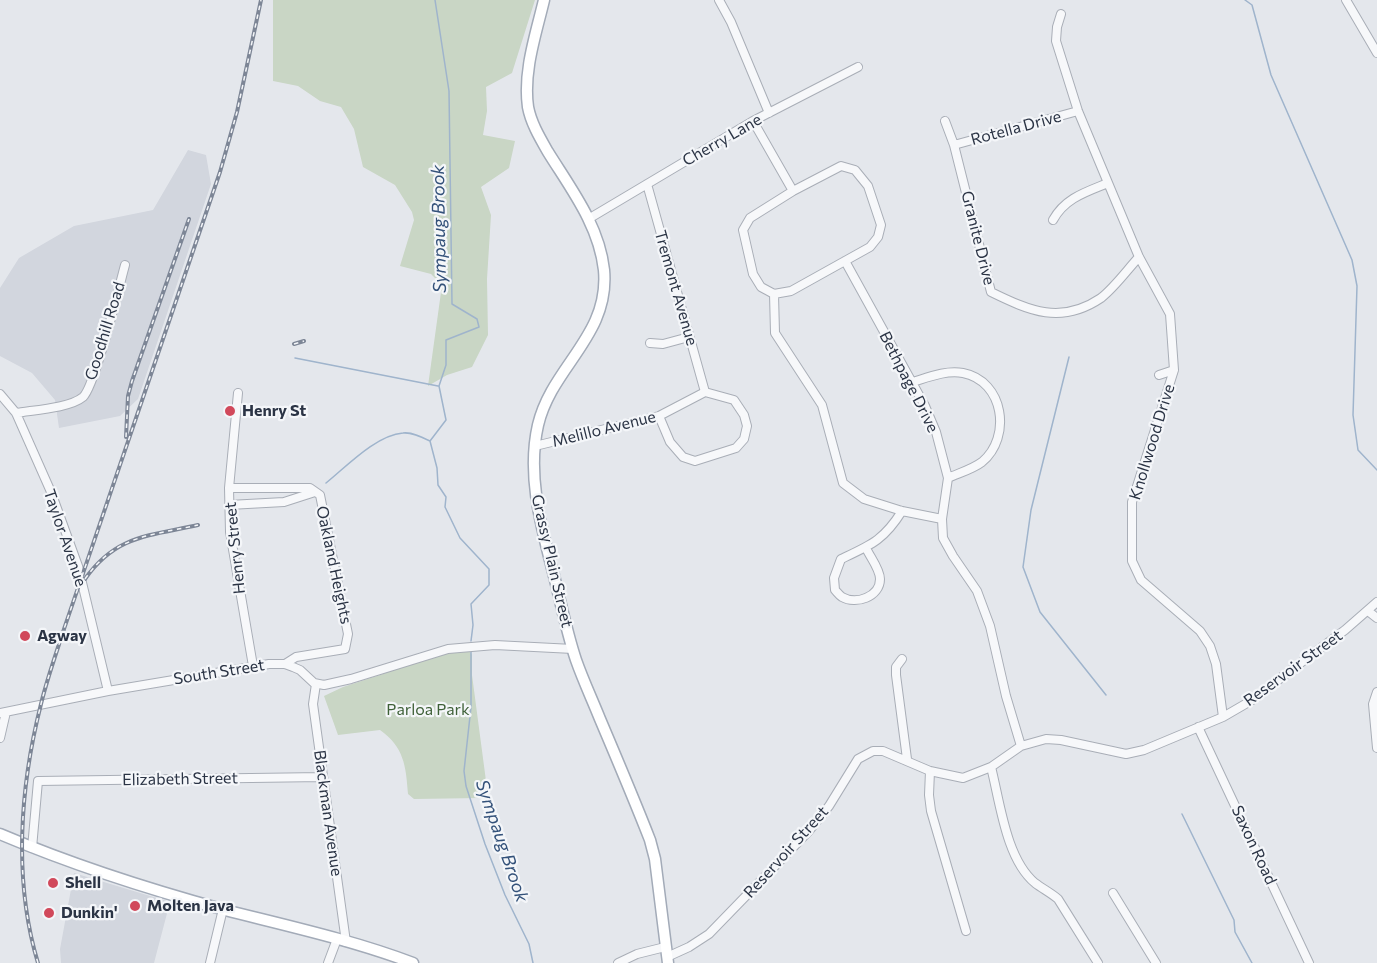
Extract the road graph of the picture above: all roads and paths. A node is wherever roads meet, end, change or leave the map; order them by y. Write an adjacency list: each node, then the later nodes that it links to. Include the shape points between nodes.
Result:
1 (544, 0): 15 (main road, Grassy Plain Street, via 527,76 529,109 536,131)
2 (719, 0): 8 (street)
3 (1346, 0): 5 (street)
4 (1061, 14): 7 (street, Knollwood Drive, via 1056,41)
5 (1377, 53)
6 (858, 67): 8 (street, Cherry Lane)
7 (1078, 111): 11 (street, Rotella Drive); 12 (street, Knollwood Drive)
8 (769, 113): 9 (street, Cherry Lane)
9 (753, 121): 13 (street, Cherry Lane); 14 (street)
10 (945, 121): 11 (street, Granite Drive)
11 (954, 145): 17 (street, Granite Drive, via 991,292 1044,314 1074,312 1102,297)
12 (1108, 183): 16 (street, via 1070,199); 17 (street, Knollwood Drive)
13 (647, 184): 15 (street, Cherry Lane); 21 (street, Tremont Avenue)
14 (794, 191): 18 (street, via 841,166 855,170 867,186 881,225 878,237 870,247); 20 (street, via 750,218 743,230 753,274 761,286)
15 (590, 218): 31 (main road, Grassy Plain Street, via 604,270 598,315 589,336 545,404)
16 (1053, 220)
17 (1139, 256): 23 (street, Knollwood Drive, via 1170,314)
18 (845, 261): 20 (street, via 791,291); 25 (street, Bethpage Drive)
19 (125, 265): 29 (street, Goodhill Road, via 96,370 84,396 74,402)
20 (774, 294): 36 (street, via 775,333 822,405 843,483 864,499)
21 (689, 337): 22 (street); 26 (street, Tremont Avenue)
22 (650, 343)
23 (1174, 370): 24 (street); 50 (street, Knollwood Drive, via 1132,502 1132,561 1141,580 1200,631 1210,646)
24 (1159, 375)
25 (913, 382): 32 (street, Bethpage Drive, via 936,432); 32 (street, via 946,373 965,374 986,385 999,408 997,442 982,462)
26 (705, 392): 30 (street, Melillo Avenue); 30 (street, via 734,400 744,415 744,439 736,448 695,460 683,457 670,442)
27 (238, 393): 33 (street, Henry Street)
28 (0, 394): 29 (street, Taylor Avenue)
29 (16, 413): 47 (street, Taylor Avenue, via 78,566)
30 (659, 416): 31 (street, Melillo Avenue)
31 (535, 446): 42 (main road, Grassy Plain Street, via 538,511)
32 (948, 478): 37 (street, Bethpage Drive)
33 (229, 488): 34 (street, Oakland Heights, via 310,488); 35 (street, Henry Street)
34 (315, 492): 35 (street, Oakland Heights, via 284,502); 44 (street, Oakland Heights, via 320,495 348,634 345,648 296,657)
35 (229, 505): 45 (street, Henry Street)
36 (902, 511): 37 (street); 38 (street, via 892,528)
37 (942, 519): 53 (street, Bethpage Drive, via 944,538 977,591 990,626)
38 (866, 548): 38 (street, via 842,559 837,567 835,590 842,597 868,597 880,584)
39 (1377, 602): 40 (street, Reservoir Street)
40 (1368, 611): 41 (street); 50 (street, Reservoir Street, via 1254,699)
41 (1377, 618)
42 (573, 649): 46 (street, via 495,645 448,649 351,679); 65 (main road, Grassy Plain Street, via 650,840)
43 (902, 659): 55 (street, via 896,675)
44 (285, 664): 45 (street, South Street); 46 (street, South Street, via 300,670)
45 (253, 666): 47 (street, South Street)
46 (316, 684): 58 (street, Blackman Avenue, via 313,704)
47 (108, 690): 49 (street, South Street)
48 (1377, 692): 54 (street, via 1373,704)
49 (3, 712): 52 (street)
50 (1223, 717): 51 (street, Reservoir Street)
51 (1198, 727): 53 (street, Reservoir Street, via 1126,754 1061,740 1046,739); 72 (street, Saxon Road)
52 (0, 738)
53 (1021, 746): 56 (street, Reservoir Street)
54 (1377, 748)
55 (907, 759): 57 (street, Reservoir Street); 65 (street, Reservoir Street, via 873,751 858,759 829,806 796,845 709,934)
56 (991, 767): 57 (street, Reservoir Street, via 963,778); 70 (street, via 1012,850 1035,883 1058,899)
57 (930, 771): 63 (street, via 931,811)
58 (322, 777): 60 (street, Elizabeth Street, via 38,781); 64 (street, Blackman Avenue)
59 (0, 834): 60 (main road)
60 (32, 848): 62 (main road, via 115,878)
61 (1113, 893): 71 (street)
62 (223, 909): 64 (main road); 66 (street)
63 (966, 931)
64 (342, 940): 67 (street); 68 (main road)
65 (667, 956): 69 (street, Reservoir Street, via 637,954)
66 (210, 963)
67 (328, 963)
68 (412, 963)
69 (618, 963)
70 (1098, 963)
71 (1156, 963)
72 (1309, 963)

